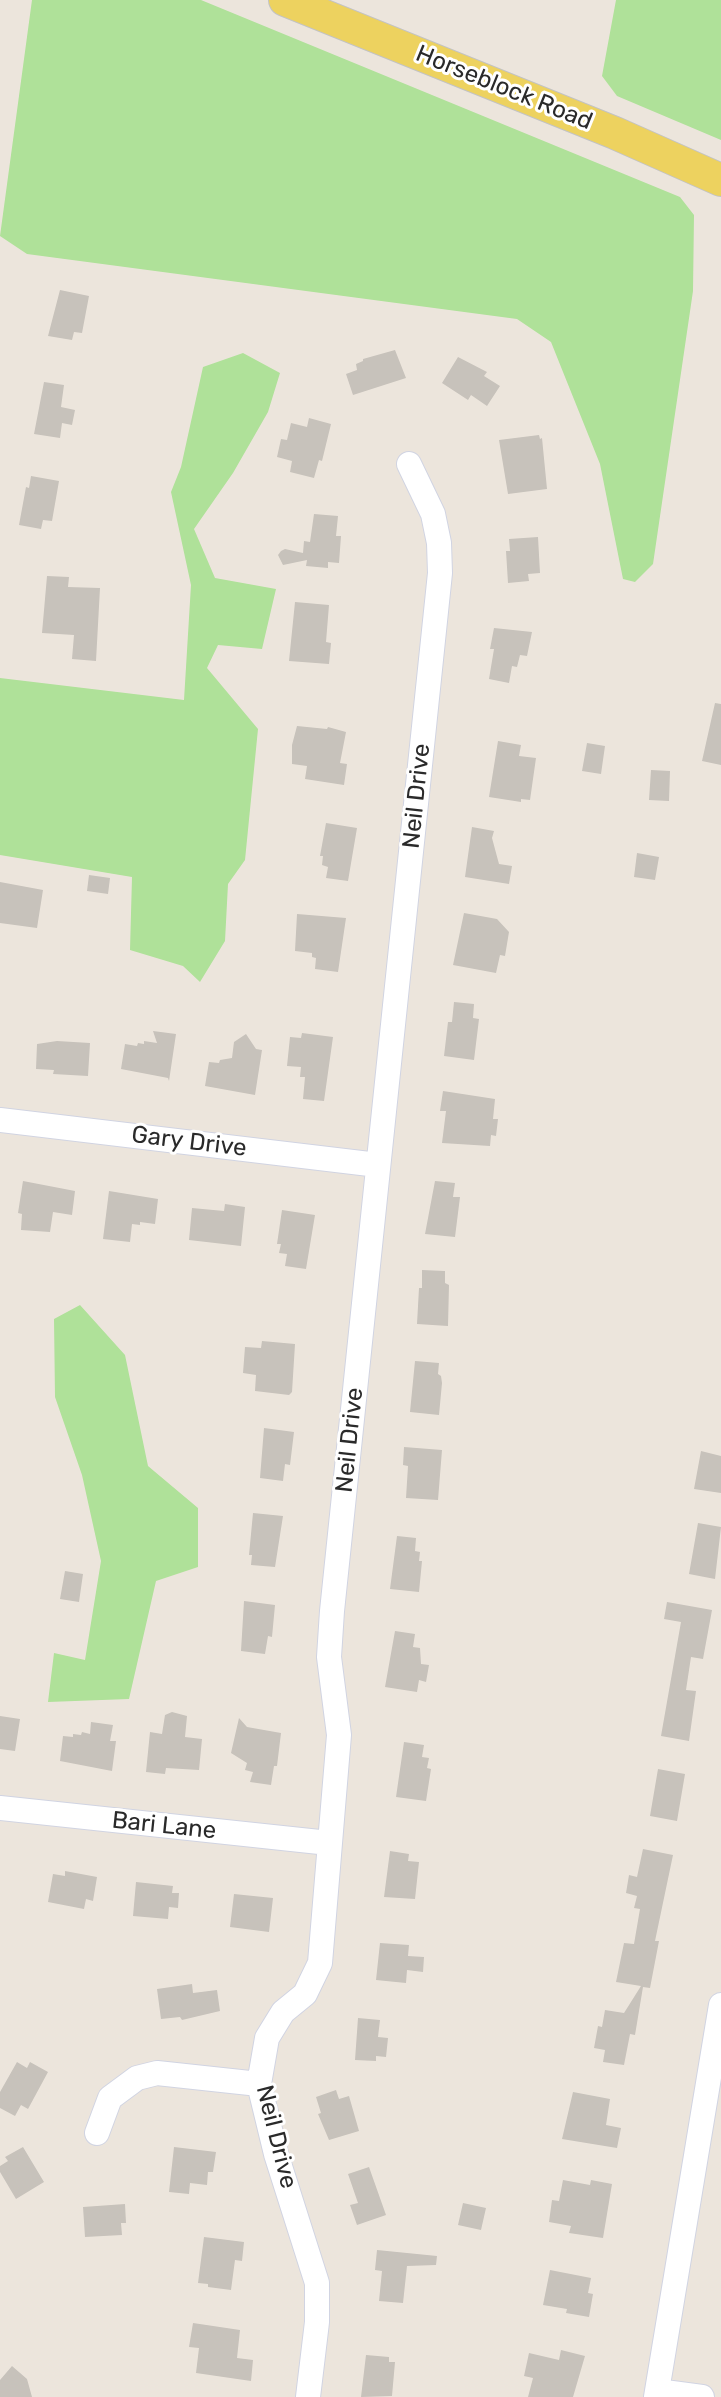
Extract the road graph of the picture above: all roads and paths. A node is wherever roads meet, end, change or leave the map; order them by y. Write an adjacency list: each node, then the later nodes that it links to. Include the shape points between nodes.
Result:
1 (285, 0): 2 (main road, Horseblock Road)
2 (721, 180)
3 (409, 464): 5 (street, Neil Drive, via 433,514 440,573)
4 (0, 1120): 5 (street, Gary Drive)
5 (378, 1165): 7 (street, Neil Drive, via 329,1657 339,1735)
6 (0, 1808): 7 (street, Bari Lane)
7 (329, 1843): 9 (street, Neil Drive, via 320,1963 305,1994 283,2012 267,2038)
8 (721, 2005): 11 (street)
9 (259, 2084): 10 (street, via 157,2073 137,2078 110,2098); 12 (street, Neil Drive, via 317,2283)
10 (97, 2133)
11 (656, 2394): 13 (street)
12 (308, 2397)
13 (702, 2397)

